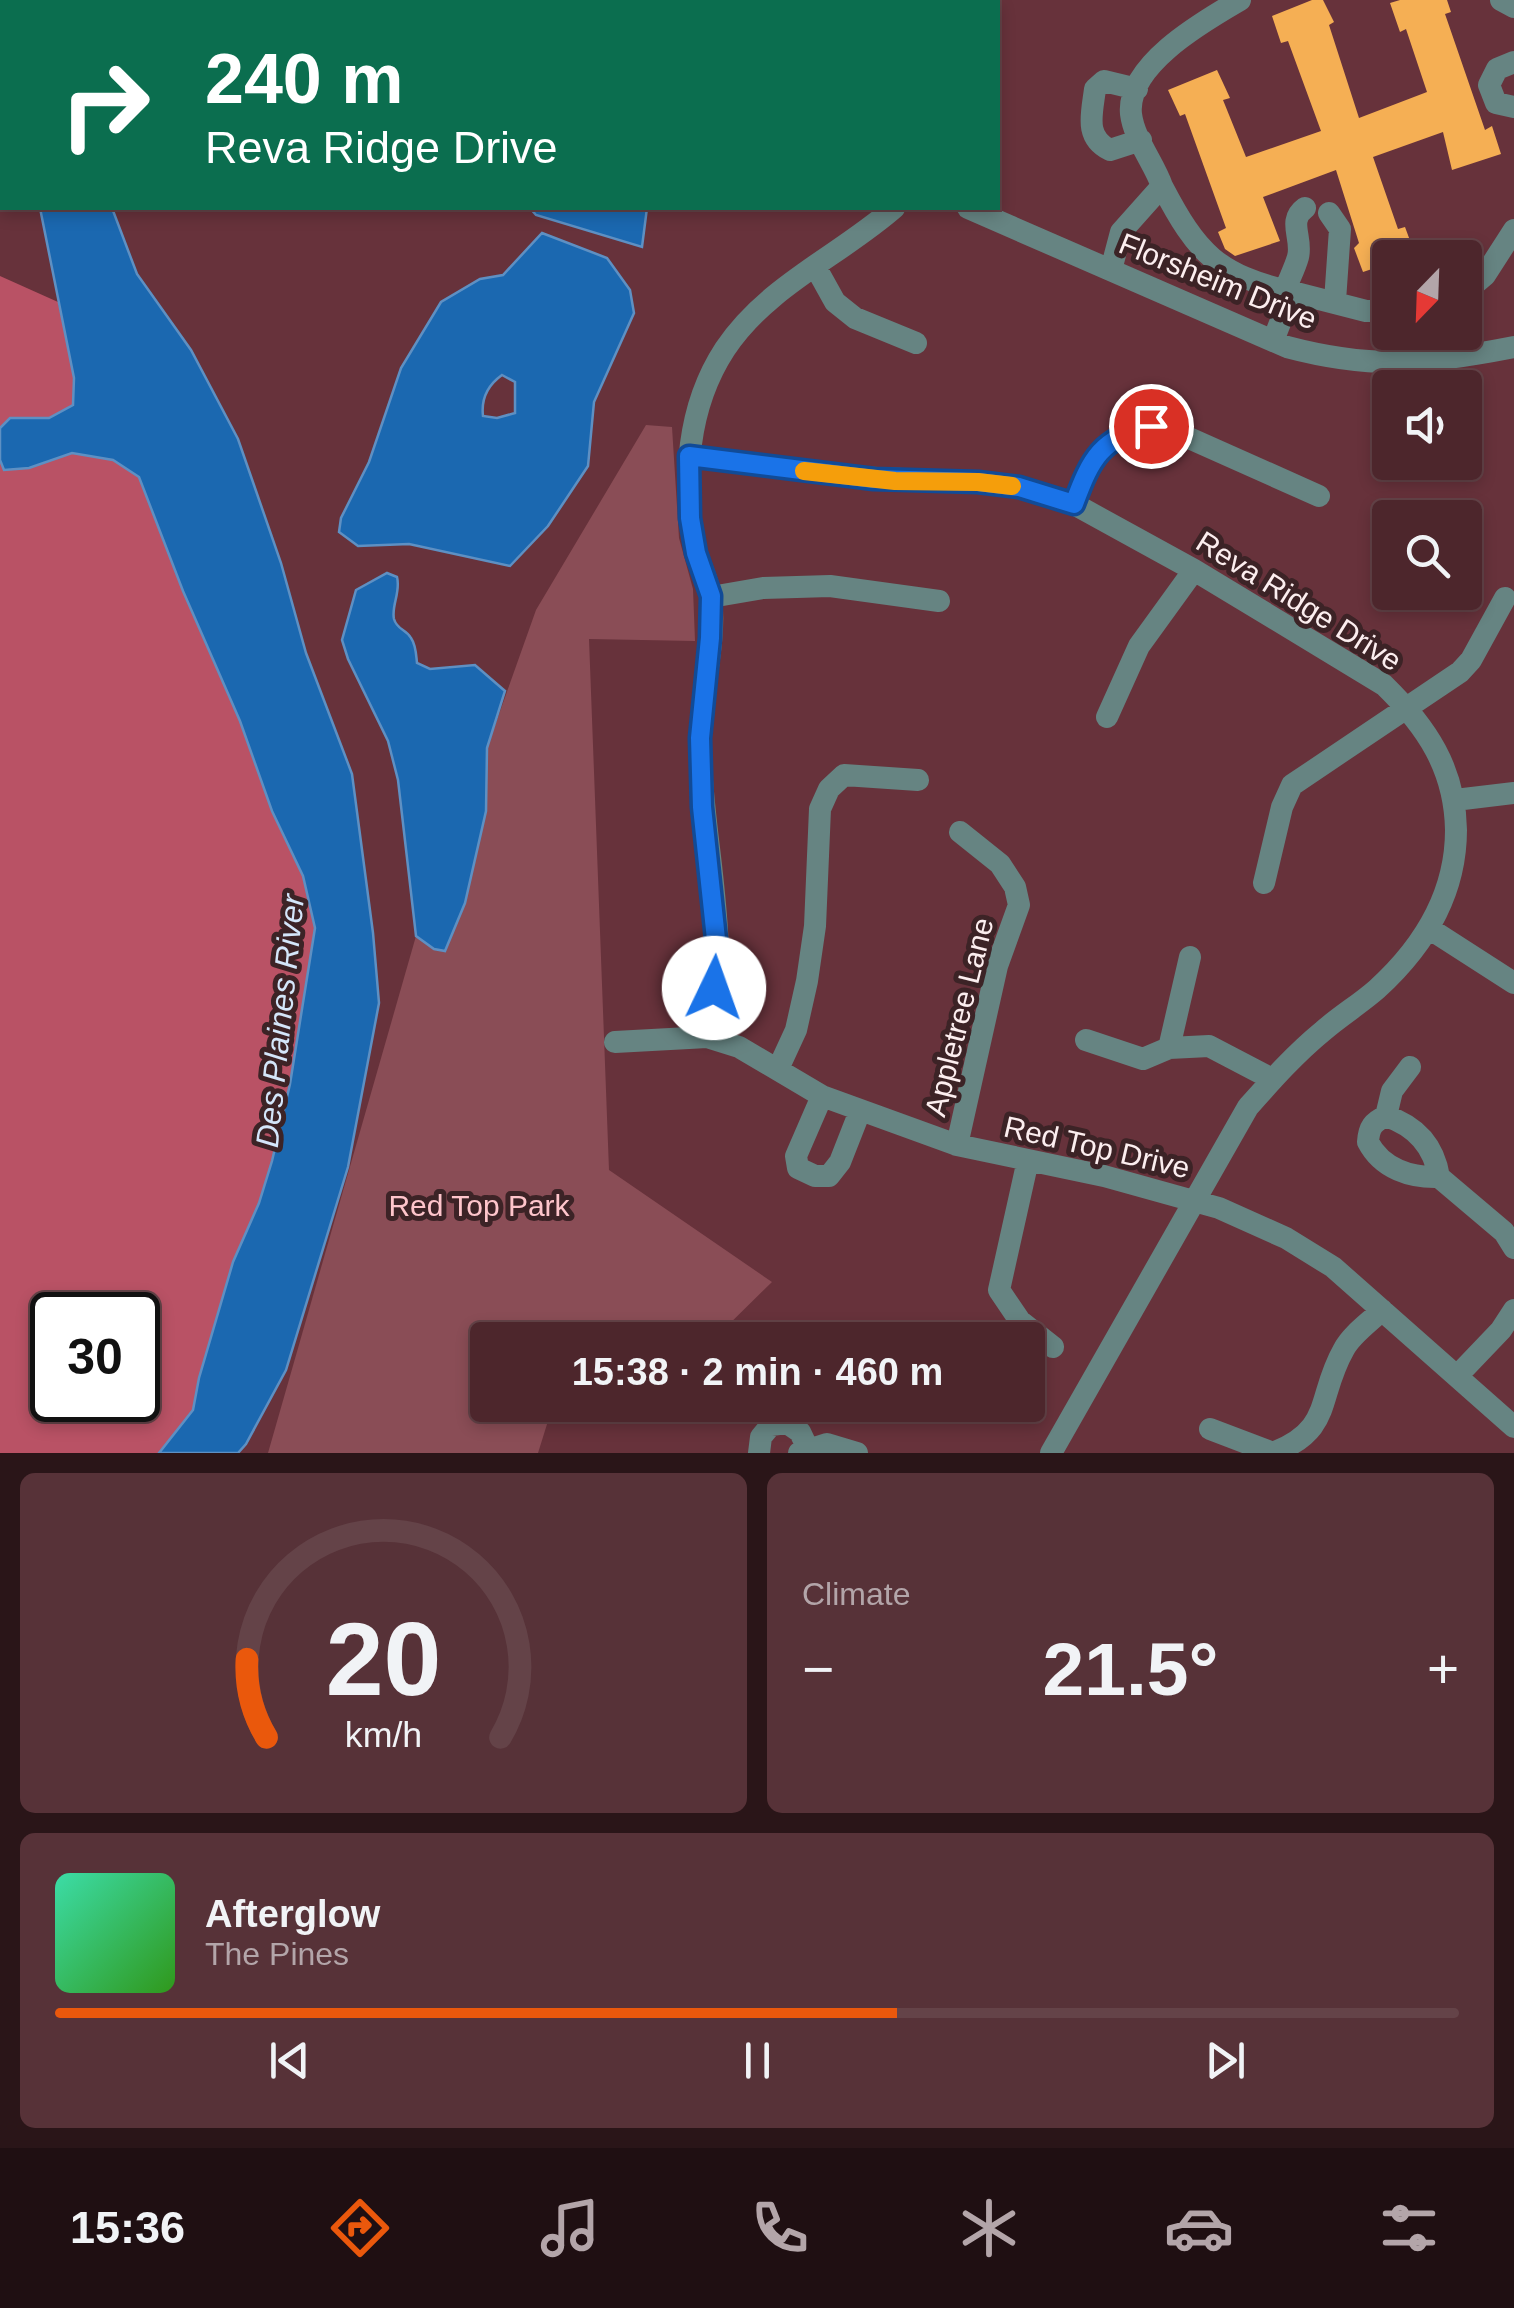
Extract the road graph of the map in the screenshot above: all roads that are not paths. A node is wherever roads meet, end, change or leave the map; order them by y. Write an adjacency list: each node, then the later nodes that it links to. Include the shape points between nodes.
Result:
1 (1240, 0): 5 (street, via 1161,54)
2 (1501, 0): 3 (street)
3 (1514, 7)
4 (1514, 62): 6 (street, via 1497,69 1489,84 1496,103)
5 (1137, 89): 7 (street, via 1131,112); 7 (street, via 1104,81 1096,88 1090,127 1098,144 1110,150)
6 (1514, 107)
7 (1141, 140): 8 (street)
8 (1162, 186): 13 (street, via 1121,232); 15 (street, via 1210,259 1234,276)
9 (892, 210): 12 (street)
10 (973, 210): 13 (street, Florsheim Drive)
11 (1514, 230): 14 (street)
12 (815, 266): 19 (street, via 835,302 855,318); 21 (street, via 764,303 728,344 698,408)
13 (1110, 270): 18 (street, Florsheim Drive)
14 (1482, 278)
15 (1288, 291): 16 (street); 16 (street, via 1299,255 1298,213 1317,211 1335,218 1340,229); 18 (street)
16 (1336, 301): 17 (street)
17 (1372, 311)
18 (1273, 340): 20 (street, Florsheim Drive, via 1330,358 1388,364)
19 (916, 343)
20 (1514, 347)
21 (689, 456): 23 (street, Reva Ridge Drive, via 895,481 1019,487); 25 (street, via 690,518)
22 (1319, 496): 23 (street, via 1151,426 1105,444)
23 (1074, 504): 24 (street, Reva Ridge Drive)
24 (1194, 570): 28 (street, Reva Ridge Drive, via 1384,684); 29 (street, via 1139,646)
25 (711, 596): 27 (street, via 830,586); 38 (street, via 700,738 718,958)
26 (1505, 598): 28 (street, via 1471,660)
27 (939, 601)
28 (1408, 708): 32 (street, Reva Ridge Drive, via 1432,742); 34 (street, via 1292,786)
29 (1107, 717)
30 (918, 780): 43 (street, via 844,775 820,809 808,981)
31 (1514, 794): 32 (street)
32 (1455, 800): 35 (street, Reva Ridge Drive, via 1452,872)
33 (960, 832): 48 (street, Appletree Lane, via 1000,864 1019,905 997,966)
34 (1264, 883)
35 (1430, 929): 37 (street); 44 (street, Reva Ridge Drive, via 1376,989)
36 (1190, 957): 41 (street)
37 (1514, 983)
38 (707, 1037): 40 (street, Red Top Drive); 43 (street, Red Top Drive)
39 (1086, 1040): 41 (street, via 1143,1059)
40 (615, 1042)
41 (1169, 1048): 44 (street, via 1209,1046)
42 (1410, 1066): 47 (street, via 1392,1091)
43 (778, 1069): 45 (street, Red Top Drive)
44 (1272, 1079): 51 (street, Reva Ridge Drive)
45 (822, 1096): 46 (street, Red Top Drive); 46 (street, via 796,1156 804,1173 829,1176)
46 (860, 1112): 48 (street, Red Top Drive)
47 (1386, 1116): 50 (street, via 1406,1122 1427,1142); 50 (street, via 1369,1130 1373,1152 1405,1174)
48 (957, 1145): 49 (street, Red Top Drive)
49 (1028, 1160): 51 (street, Red Top Drive); 55 (street, via 998,1290 1020,1321)
50 (1440, 1178): 52 (street)
51 (1193, 1200): 53 (street, Red Top Drive, via 1286,1238); 62 (street, Reva Ridge Drive)
52 (1514, 1248)
53 (1382, 1310): 56 (street, Red Top Drive); 58 (street, via 1347,1344 1308,1435 1273,1453)
54 (1514, 1310): 56 (street)
55 (1053, 1347)
56 (1458, 1375): 57 (street, Red Top Drive)
57 (1514, 1427)
58 (1210, 1429)
59 (803, 1451): 60 (street, via 800,1432 787,1422 771,1424); 61 (street, via 827,1444)
60 (759, 1453)
61 (857, 1453)
62 (1051, 1453)

